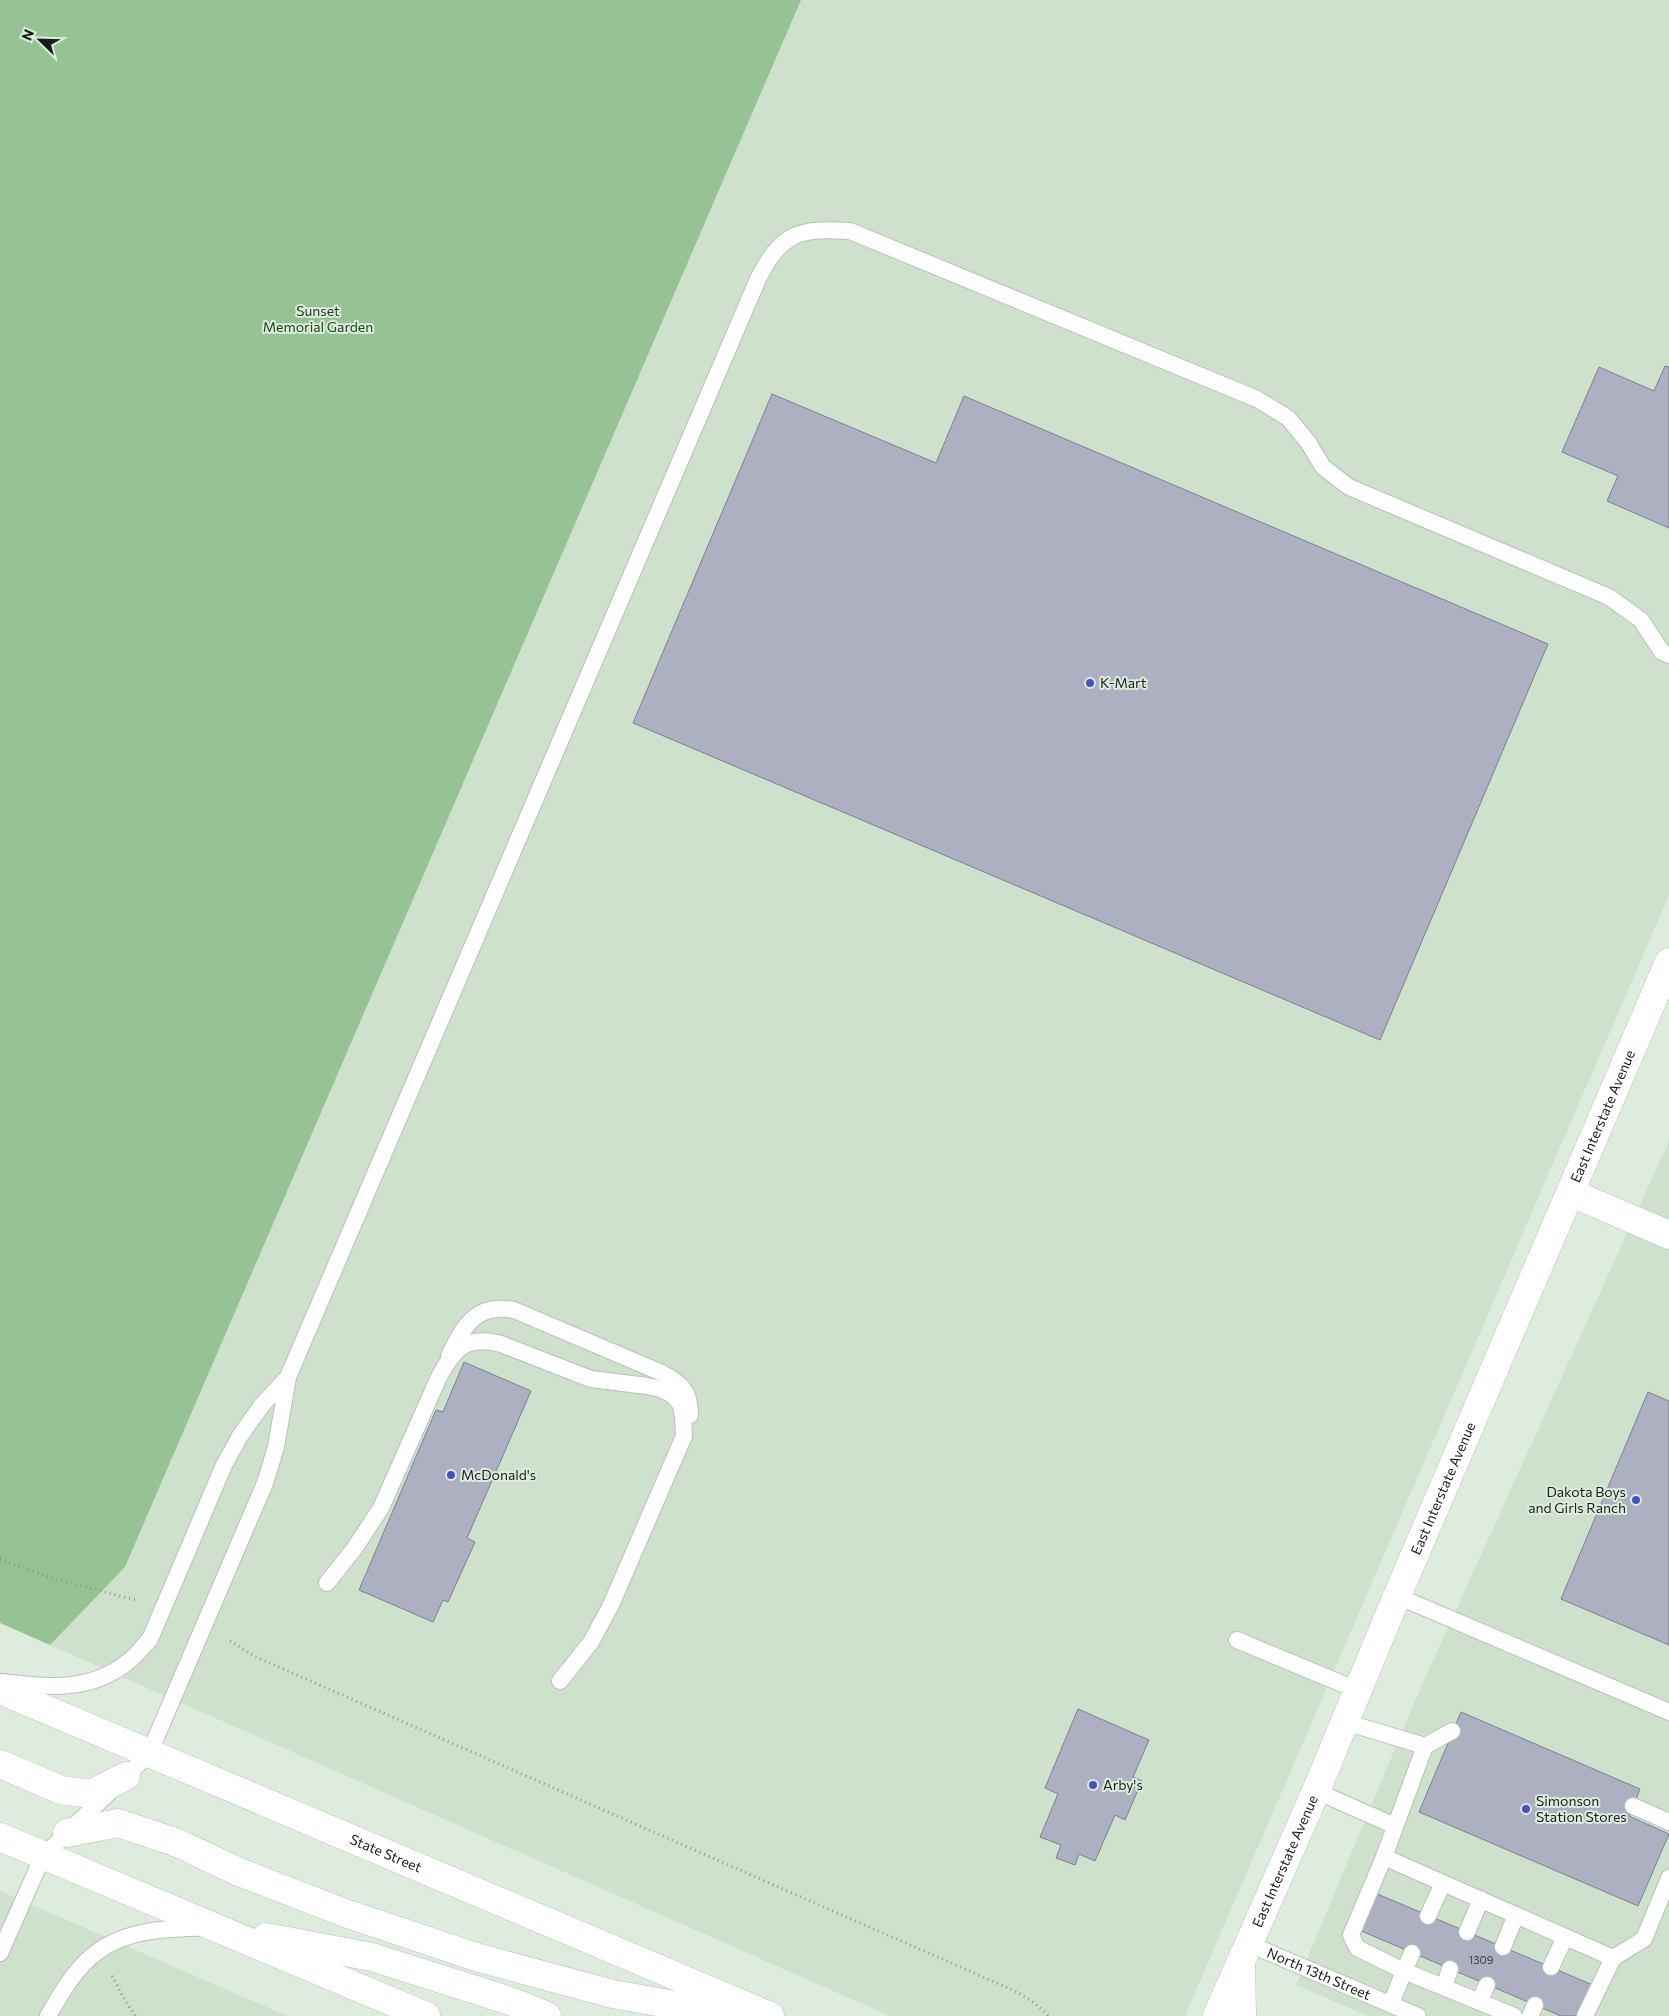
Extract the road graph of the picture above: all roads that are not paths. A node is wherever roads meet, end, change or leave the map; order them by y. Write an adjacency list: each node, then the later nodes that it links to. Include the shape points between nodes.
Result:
1 (1669, 655): 6 (lane, via 1662,652 1641,620 1609,598 1349,487 1323,468 1308,442 1288,418 1257,399 850,231 820,229 790,236 770,256 758,279)
2 (1669, 962): 3 (main road, East Interstate Avenue)
3 (1571, 1193): 4 (main road); 9 (main road, East Interstate Avenue)
4 (1669, 1235)
5 (447, 1362): 7 (lane, via 457,1349 486,1340 592,1379 661,1389 674,1395 681,1405); 7 (lane, via 460,1333 478,1314 502,1308 527,1314 676,1380 690,1402); 8 (lane, via 381,1508)
6 (288, 1377): 12 (lane, via 240,1436 224,1465 150,1639 130,1661 107,1676 84,1684 55,1687); 19 (lane, via 276,1447 265,1483)
7 (684, 1436): 11 (lane, via 611,1605 591,1642)
8 (326, 1583)
9 (1397, 1596): 14 (main road, East Interstate Avenue); 15 (lane)
10 (1237, 1640): 14 (lane)
11 (560, 1681)
12 (0, 1682)
13 (0, 1690): 19 (main road, State Street)
14 (1357, 1690): 16 (main road, East Interstate Avenue)
15 (1669, 1712)
16 (1344, 1722): 18 (lane); 22 (main road, East Interstate Avenue)
17 (1452, 1731): 18 (lane)
18 (1424, 1746): 25 (lane)
19 (149, 1754): 21 (lane); 54 (main road, State Street)
20 (0, 1764): 21 (main road, via 61,1790 91,1794)
21 (126, 1776): 26 (lane)
22 (1316, 1791): 25 (lane); 40 (main road, East Interstate Avenue)
23 (1633, 1806): 24 (lane)
24 (1669, 1822)
25 (1395, 1826): 29 (lane)
26 (67, 1832): 28 (lane); 53 (main road, via 118,1824 175,1842 239,1872 346,1913 476,1957 613,1994)
27 (0, 1837): 28 (main road)
28 (43, 1856): 35 (main road); 39 (lane)
29 (1384, 1857): 31 (lane); 45 (lane, via 1351,1935 1357,1948)
30 (1669, 1878): 42 (lane, via 1644,1939)
31 (1443, 1883): 32 (lane); 34 (lane)
32 (1481, 1899): 33 (lane); 36 (lane)
33 (1516, 1915): 37 (lane); 38 (lane)
34 (1428, 1916)
35 (213, 1927): 50 (lane, via 147,1931 118,1939 97,1950 81,1966); 51 (main road); 52 (main road, via 372,1957 514,2002)
36 (1467, 1932)
37 (1565, 1936): 42 (lane); 43 (lane)
38 (1503, 1947)
39 (0, 1953)
40 (1245, 1953): 49 (lane, North 13th Street); 55 (main road, East Interstate Avenue); 56 (main road)
41 (1412, 1953): 45 (lane)
42 (1613, 1958): 59 (lane)
43 (1551, 1967)
44 (1450, 1969): 47 (lane)
45 (1404, 1971): 47 (lane); 49 (lane)
46 (1487, 1985): 48 (lane)
47 (1444, 1987): 48 (lane)
48 (1480, 2002): 58 (lane)
49 (1391, 2004): 57 (lane, North 13th Street)
50 (48, 2016)
51 (426, 2016)
52 (547, 2016)
53 (736, 2016)
54 (770, 2016)
55 (1218, 2016)
56 (1242, 2016)
57 (1418, 2016)
58 (1514, 2016)
59 (1585, 2016)

